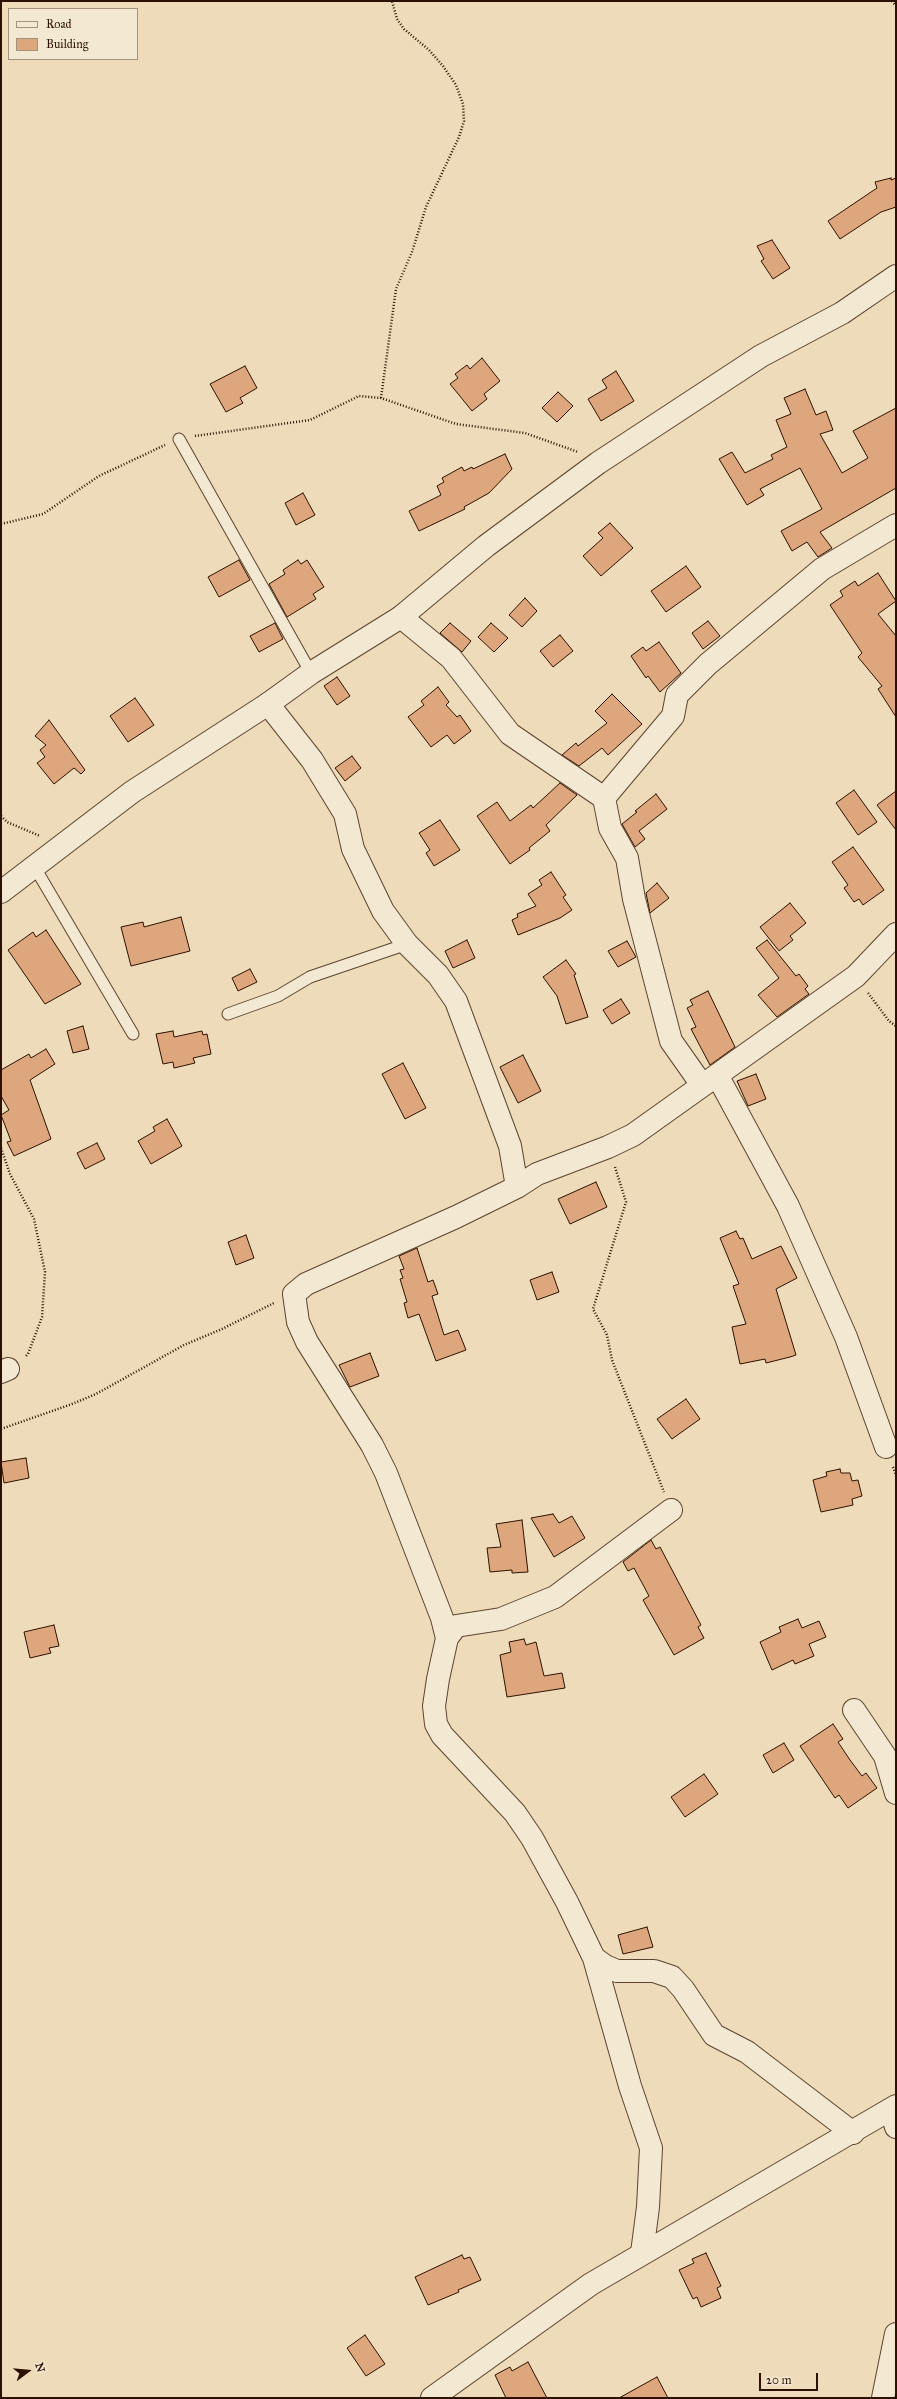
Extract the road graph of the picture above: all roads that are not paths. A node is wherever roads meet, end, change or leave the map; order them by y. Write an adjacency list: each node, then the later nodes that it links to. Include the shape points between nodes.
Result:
1 (895, 281): 4 (street, via 842,313 761,356 598,463 486,546)
2 (179, 438): 5 (lane)
3 (896, 525): 7 (street, via 822,568 708,664 677,695 672,716)
4 (401, 617): 5 (street); 7 (street, via 451,658 510,734)
5 (310, 673): 6 (street)
6 (268, 704): 8 (street, via 132,792); 11 (street, via 312,760 345,814 353,849 383,911)
7 (604, 798): 14 (street, via 610,828 627,858 634,899 671,1042)
8 (34, 866): 9 (street); 13 (lane)
9 (1, 892)
10 (896, 934): 14 (street, via 856,976)
11 (407, 944): 12 (lane, via 310,977 278,996); 15 (street, via 438,975 456,1001 510,1146)
12 (228, 1014)
13 (133, 1034)
14 (710, 1080): 15 (street, via 633,1135 537,1174); 16 (street, via 791,1213 846,1337)
15 (517, 1187): 18 (street, via 306,1284 294,1294 298,1322 307,1342 372,1445 386,1473 442,1618)
16 (886, 1447)
17 (671, 1510): 18 (street, via 555,1596 501,1619 456,1626)
18 (447, 1638): 21 (street, via 434,1706 436,1724 442,1735 515,1813 532,1838)
19 (854, 1710): 20 (street, via 885,1756)
20 (896, 1793)
21 (594, 1958): 23 (street, via 617,1971 654,1971 672,1977 714,2034 747,2052); 24 (street, via 630,2086 651,2148 648,2207)
22 (894, 2114): 23 (street)
23 (853, 2133): 24 (street)
24 (642, 2253): 26 (street, via 573,2297)
25 (896, 2334): 27 (street)
26 (432, 2398)
27 (883, 2398)

